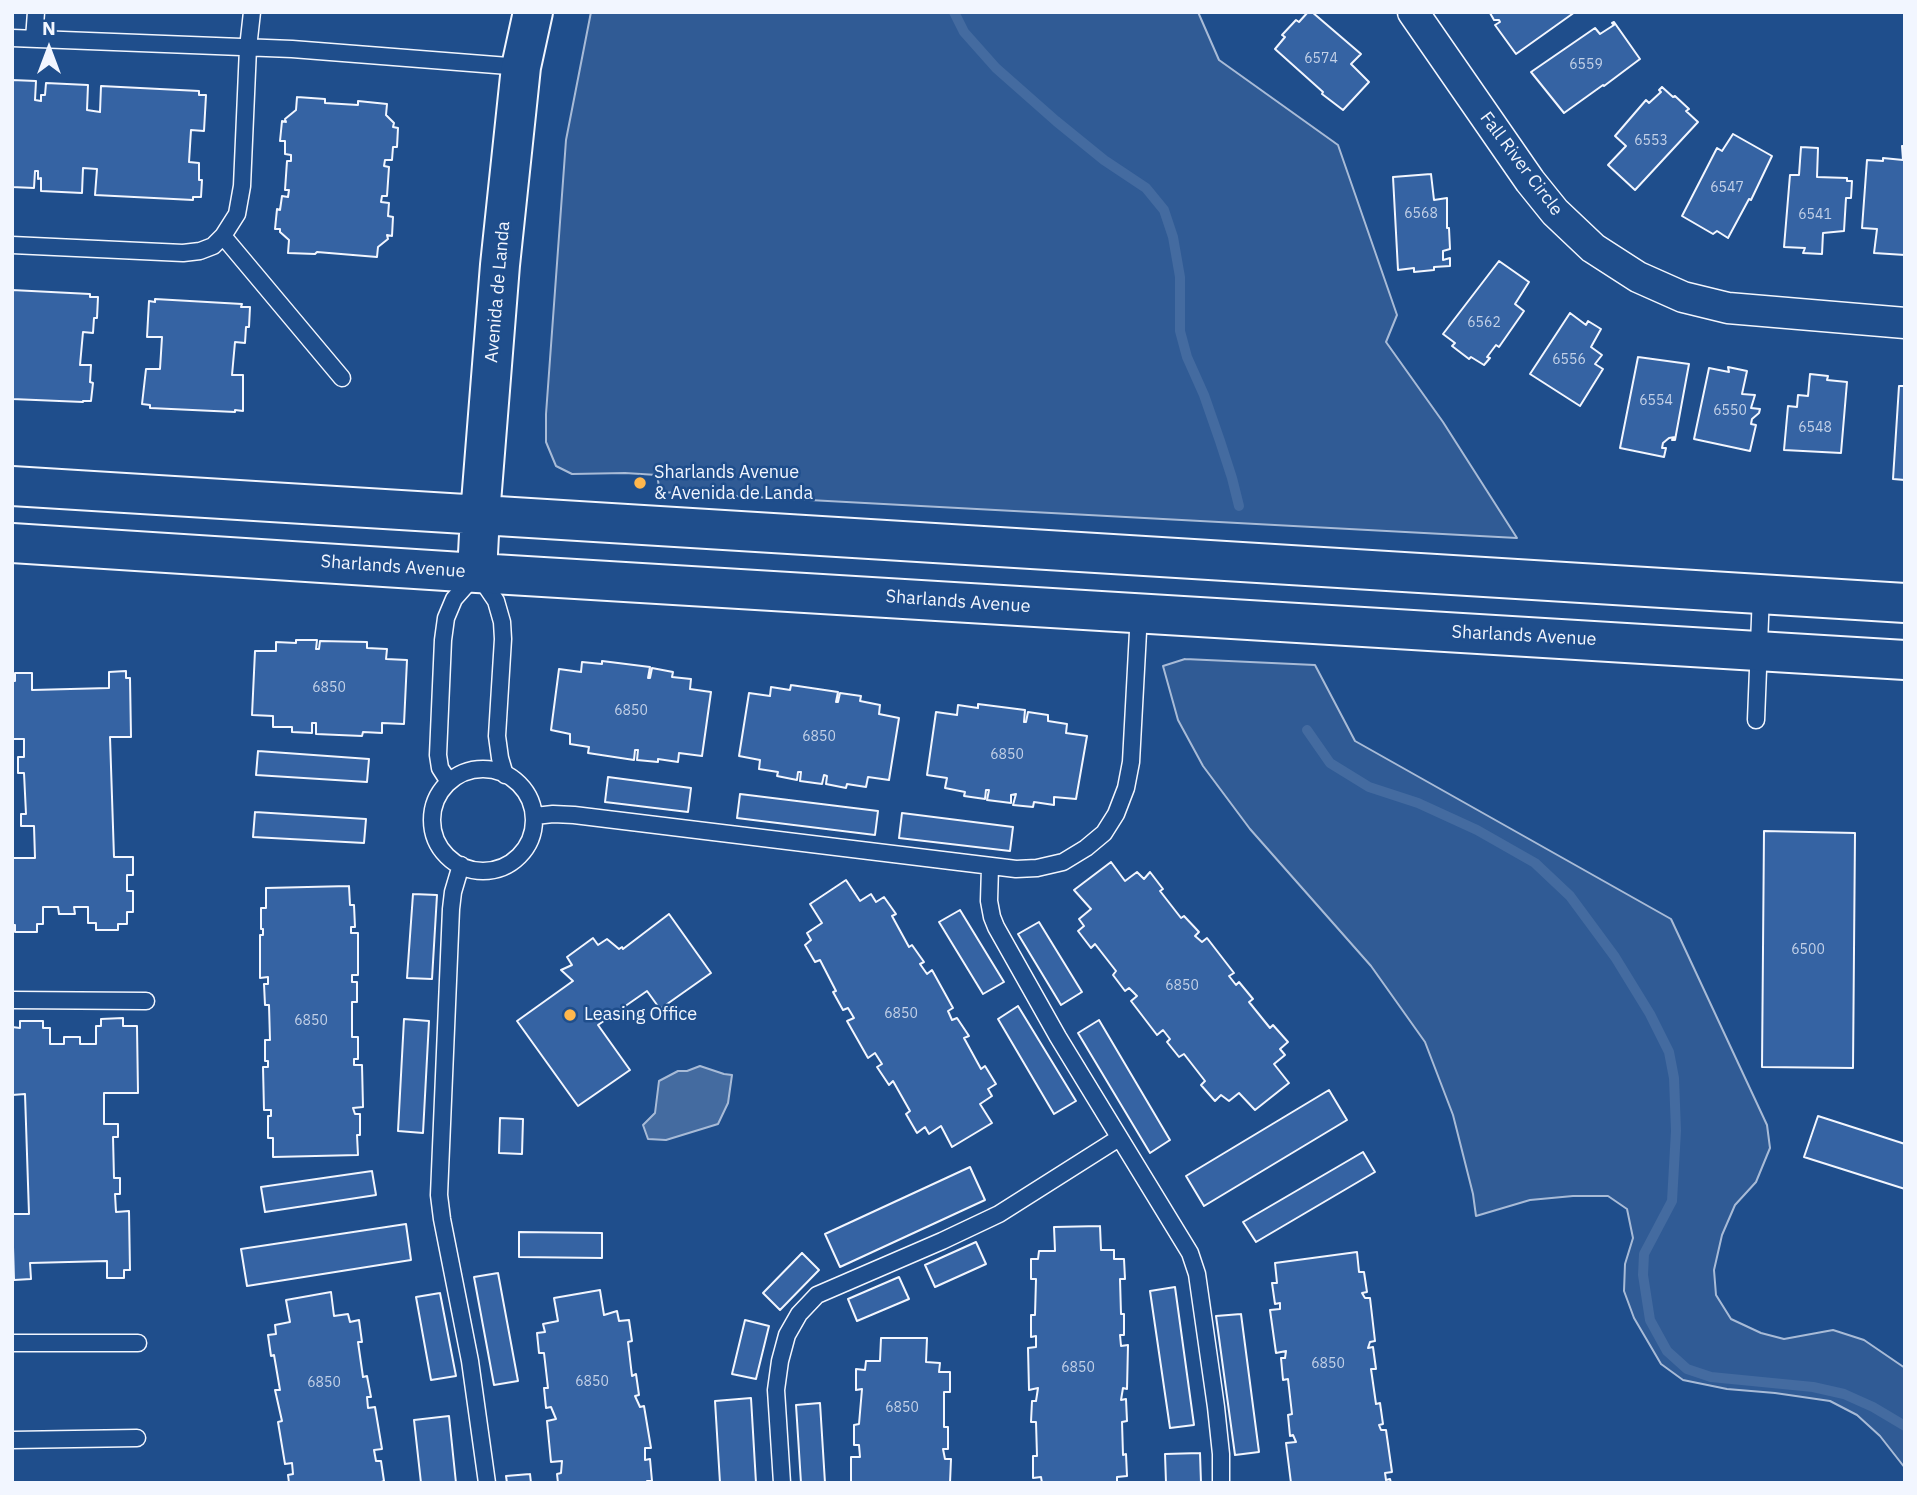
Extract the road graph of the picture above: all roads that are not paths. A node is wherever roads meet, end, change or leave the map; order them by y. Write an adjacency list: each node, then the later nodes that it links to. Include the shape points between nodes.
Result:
1 (36, 12): 6 (lane)
2 (251, 12): 7 (lane)
3 (533, 12): 8 (main road, Avenida de Landa)
4 (1413, 12): 11 (street, Fall River Circle, via 1555,212 1593,248 1638,277 1728,308)
5 (12, 38): 6 (lane)
6 (34, 39): 7 (lane)
7 (248, 48): 8 (lane); 9 (lane, via 242,186 237,214)
8 (521, 67): 14 (main road, Avenida de Landa, via 499,265)
9 (223, 236): 10 (lane, via 213,246 183,253); 12 (lane)
10 (12, 244)
11 (1905, 323)
12 (342, 378)
13 (12, 486): 14 (main road)
14 (480, 515): 16 (main road, Avenida de Landa); 17 (main road)
15 (12, 543): 16 (main road, Sharlands Avenue)
16 (477, 573): 19 (main road, Sharlands Avenue); 23 (lane, via 496,601 502,622 497,736); 24 (lane, via 454,599 443,640 438,755)
17 (1761, 594): 18 (main road); 20 (lane)
18 (1905, 603)
19 (1139, 613): 20 (main road, Sharlands Avenue); 27 (lane, via 1131,762 1116,814 1104,832 1063,862 1037,868)
20 (1758, 650): 21 (main road, Sharlands Avenue); 22 (lane)
21 (1905, 660)
22 (1756, 720)
23 (505, 775): 24 (lane, via 491,769 468,771); 25 (lane, via 528,794)
24 (449, 782): 26 (lane, via 435,801 432,823 438,845)
25 (535, 816): 26 (lane, via 531,839 518,858 498,869 475,871); 27 (lane, via 574,815)
26 (461, 865): 35 (lane, via 451,909 439,1195)
27 (990, 867): 30 (lane, via 989,901 996,927)
28 (12, 1000): 29 (lane)
29 (146, 1001)
30 (1119, 1138): 36 (lane, via 999,1214 817,1295 787,1335 780,1361 776,1390); 37 (lane, via 1190,1253 1197,1274 1216,1407)
31 (12, 1343): 32 (lane)
32 (138, 1343)
33 (137, 1438): 34 (lane)
34 (12, 1440)
35 (487, 1483)
36 (782, 1483)
37 (1221, 1483)

